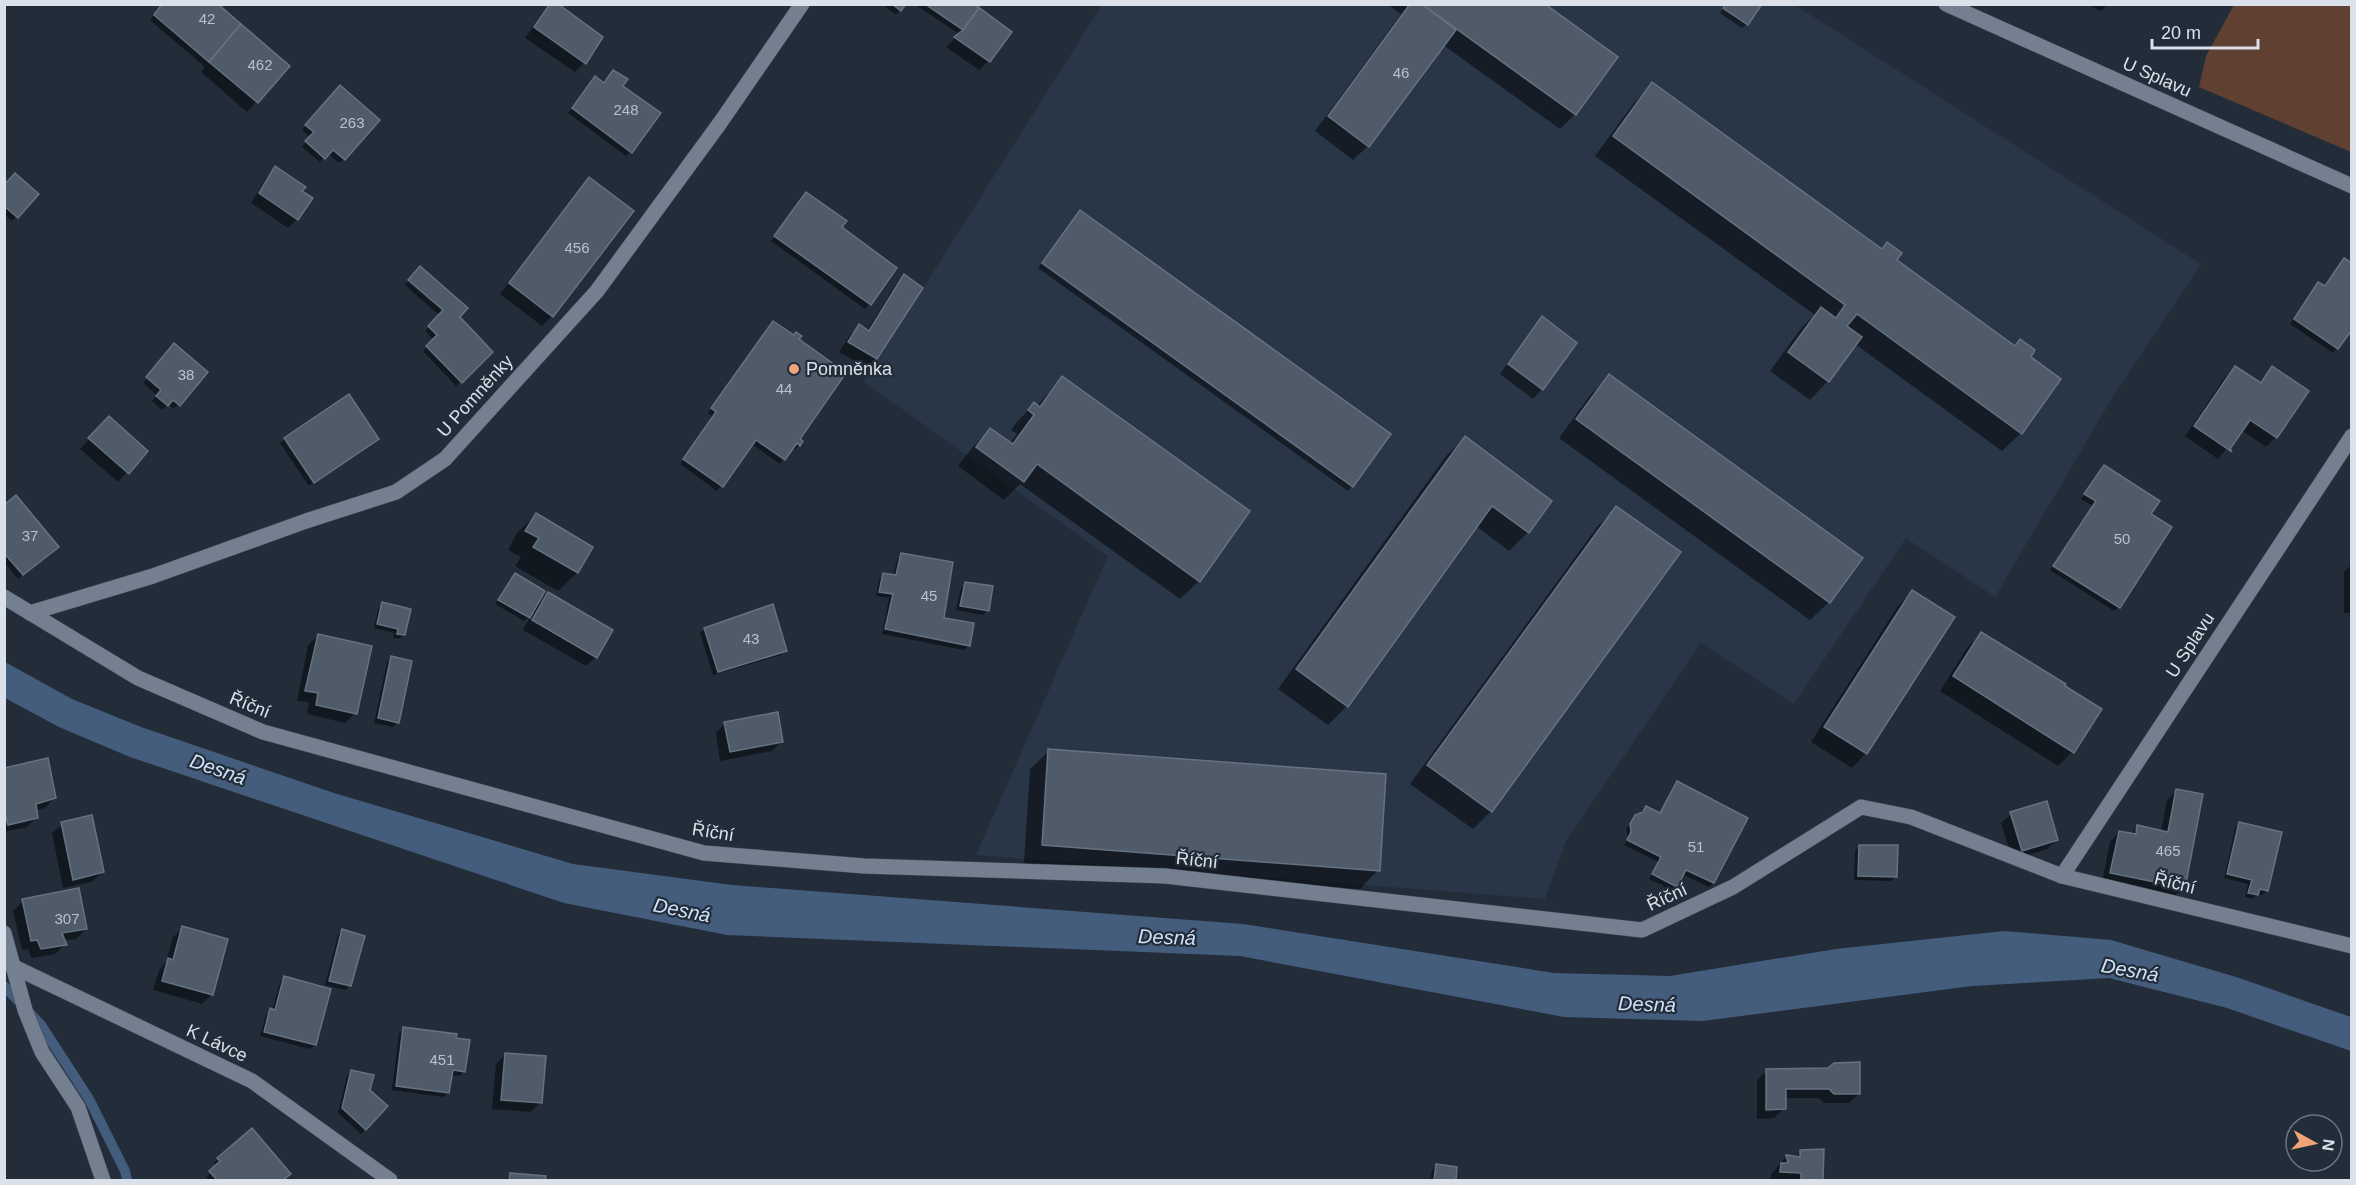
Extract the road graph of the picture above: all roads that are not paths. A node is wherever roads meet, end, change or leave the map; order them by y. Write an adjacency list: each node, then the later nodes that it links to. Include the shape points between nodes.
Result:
1 (802, 4): 6 (street, U Pomněnky, via 597,291 445,459 396,492 153,576)
2 (1946, 4): 3 (street, U Splavu)
3 (2352, 186)
4 (2352, 436): 7 (street, U Splavu)
5 (4, 597): 6 (street, Říční)
6 (30, 613): 7 (street, Říční, via 138,678 263,732 704,853 864,866 1165,876 1642,930 1733,887 1861,807 1911,817)
7 (2062, 876): 9 (street, Říční)
8 (4, 933): 10 (street)
9 (2352, 946)
10 (13, 972): 11 (street, via 42,1052 78,1107); 12 (street, K Lávce, via 252,1081)
11 (103, 1180)
12 (390, 1180)

